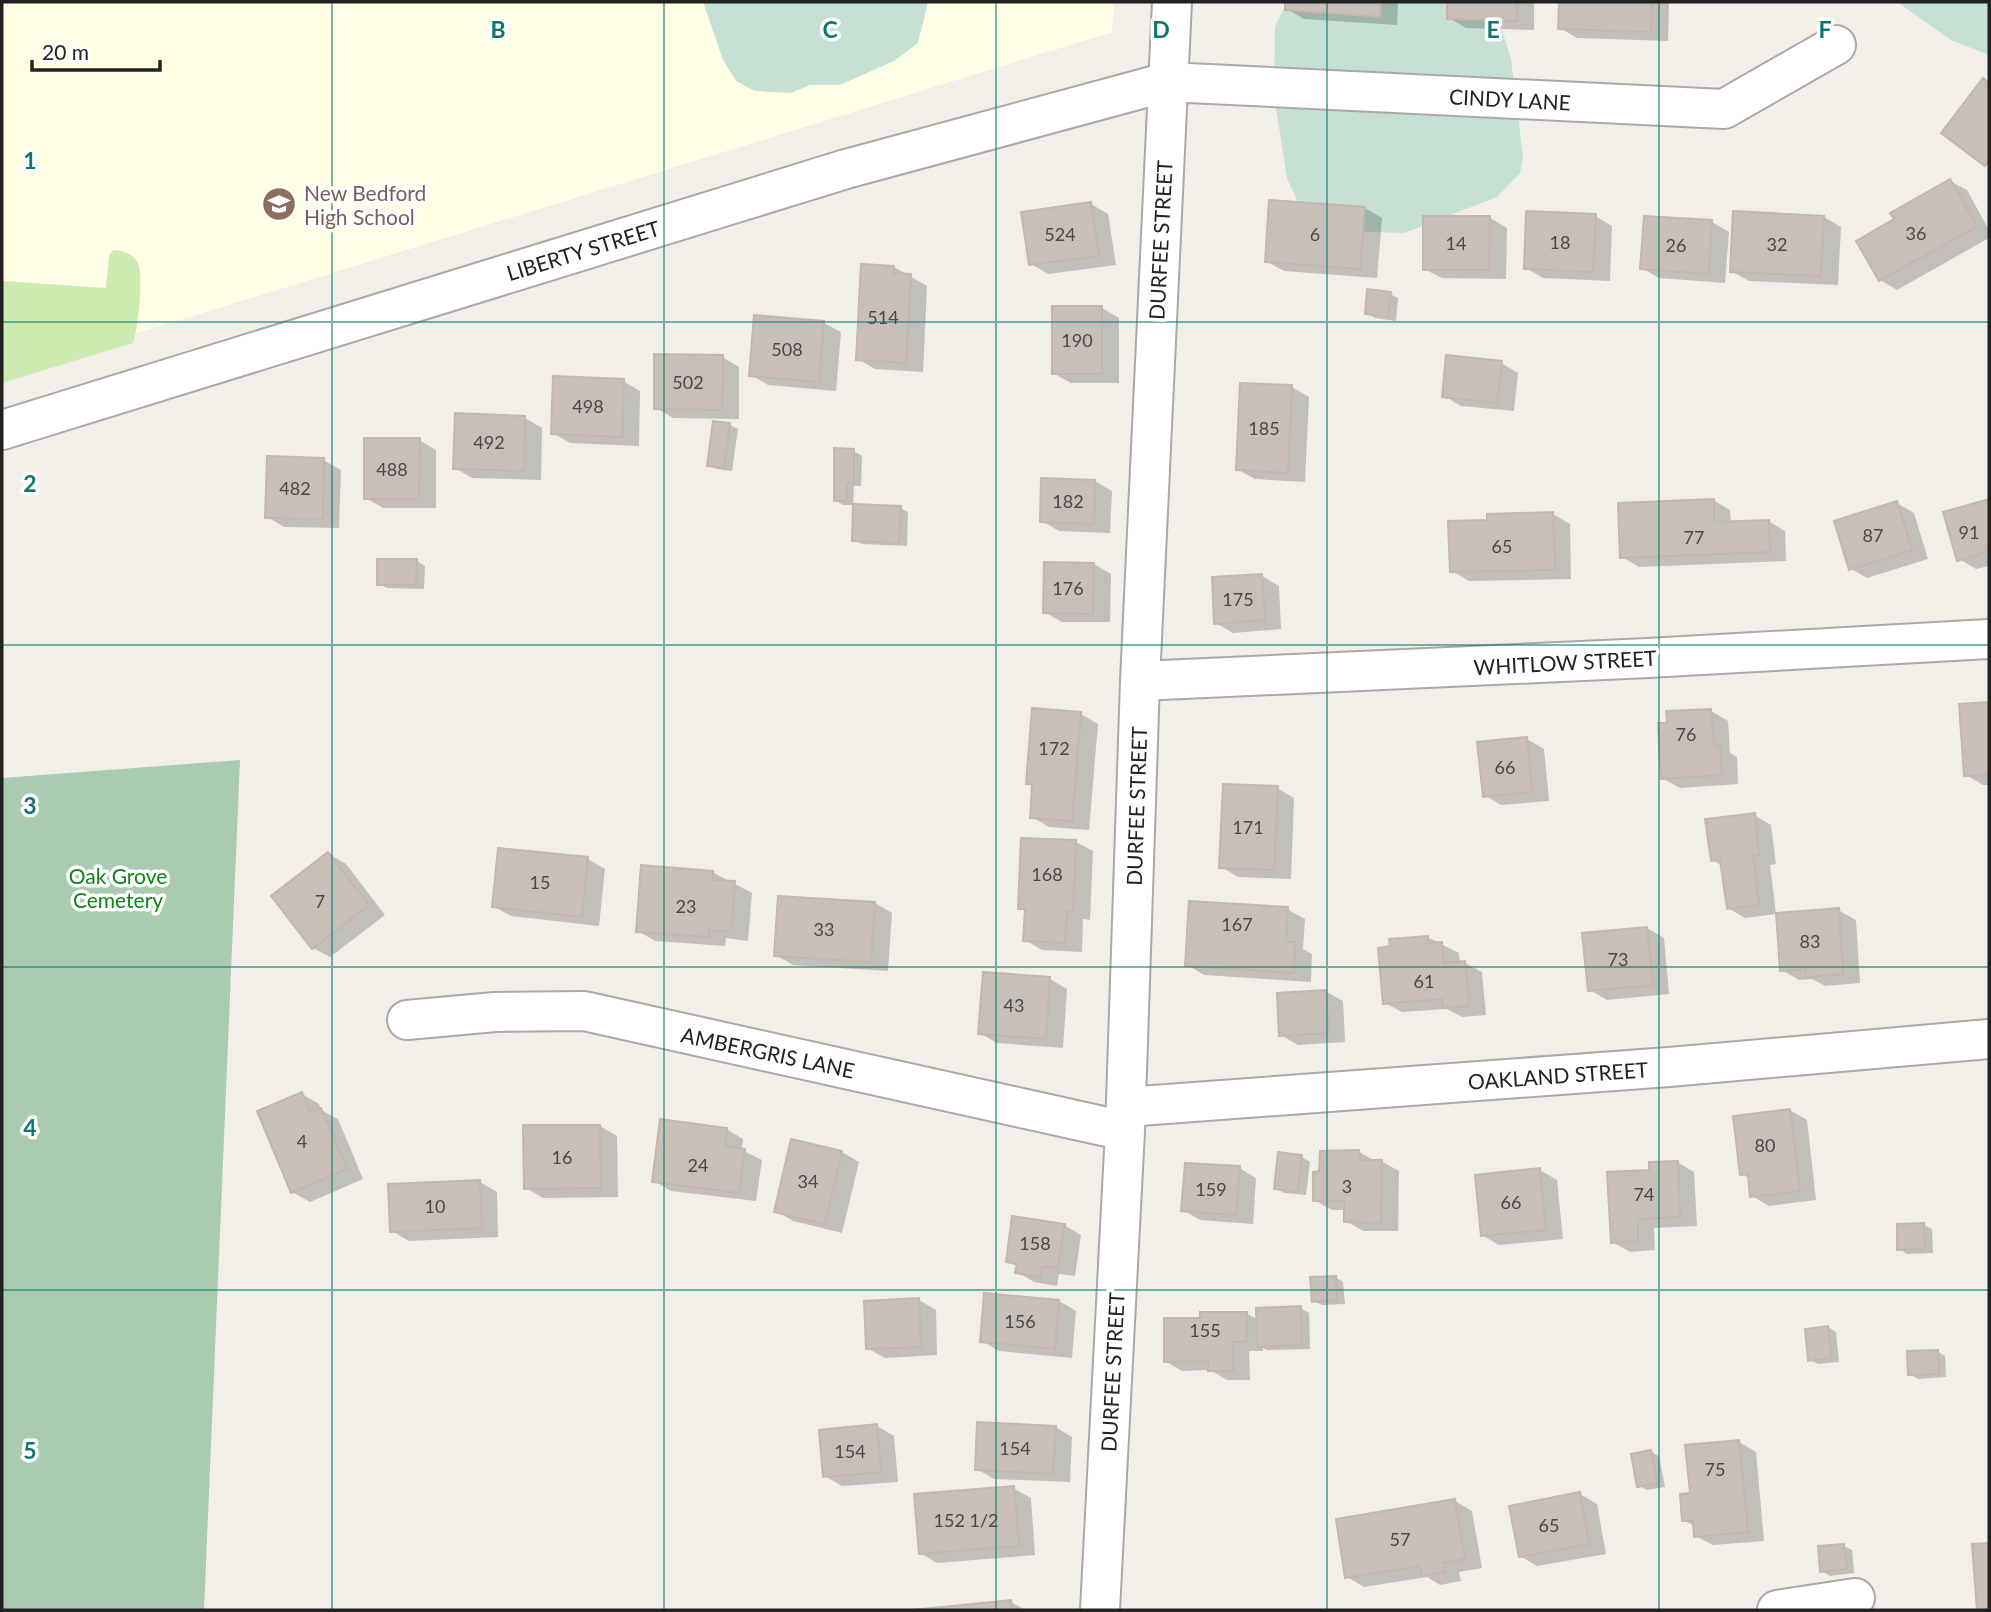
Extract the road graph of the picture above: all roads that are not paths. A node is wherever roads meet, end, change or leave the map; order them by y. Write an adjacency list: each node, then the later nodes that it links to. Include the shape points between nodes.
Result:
1 (1172, 2): 3 (street, DURFEE STREET)
2 (1836, 46): 3 (street, CINDY LANE, via 1724,109)
3 (1167, 82): 4 (street, LIBERTY STREET, via 846,169); 6 (street, DURFEE STREET)
4 (2, 430)
5 (1989, 639): 6 (street, WHITLOW STREET)
6 (1140, 681): 9 (street, DURFEE STREET)
7 (407, 1020): 9 (street, AMBERGRIS LANE, via 495,1012 584,1011)
8 (1989, 1039): 9 (street, OAKLAND STREET)
9 (1126, 1119): 11 (street, DURFEE STREET)
10 (1855, 1598): 12 (street)
11 (1100, 1610)
12 (1777, 1610)

